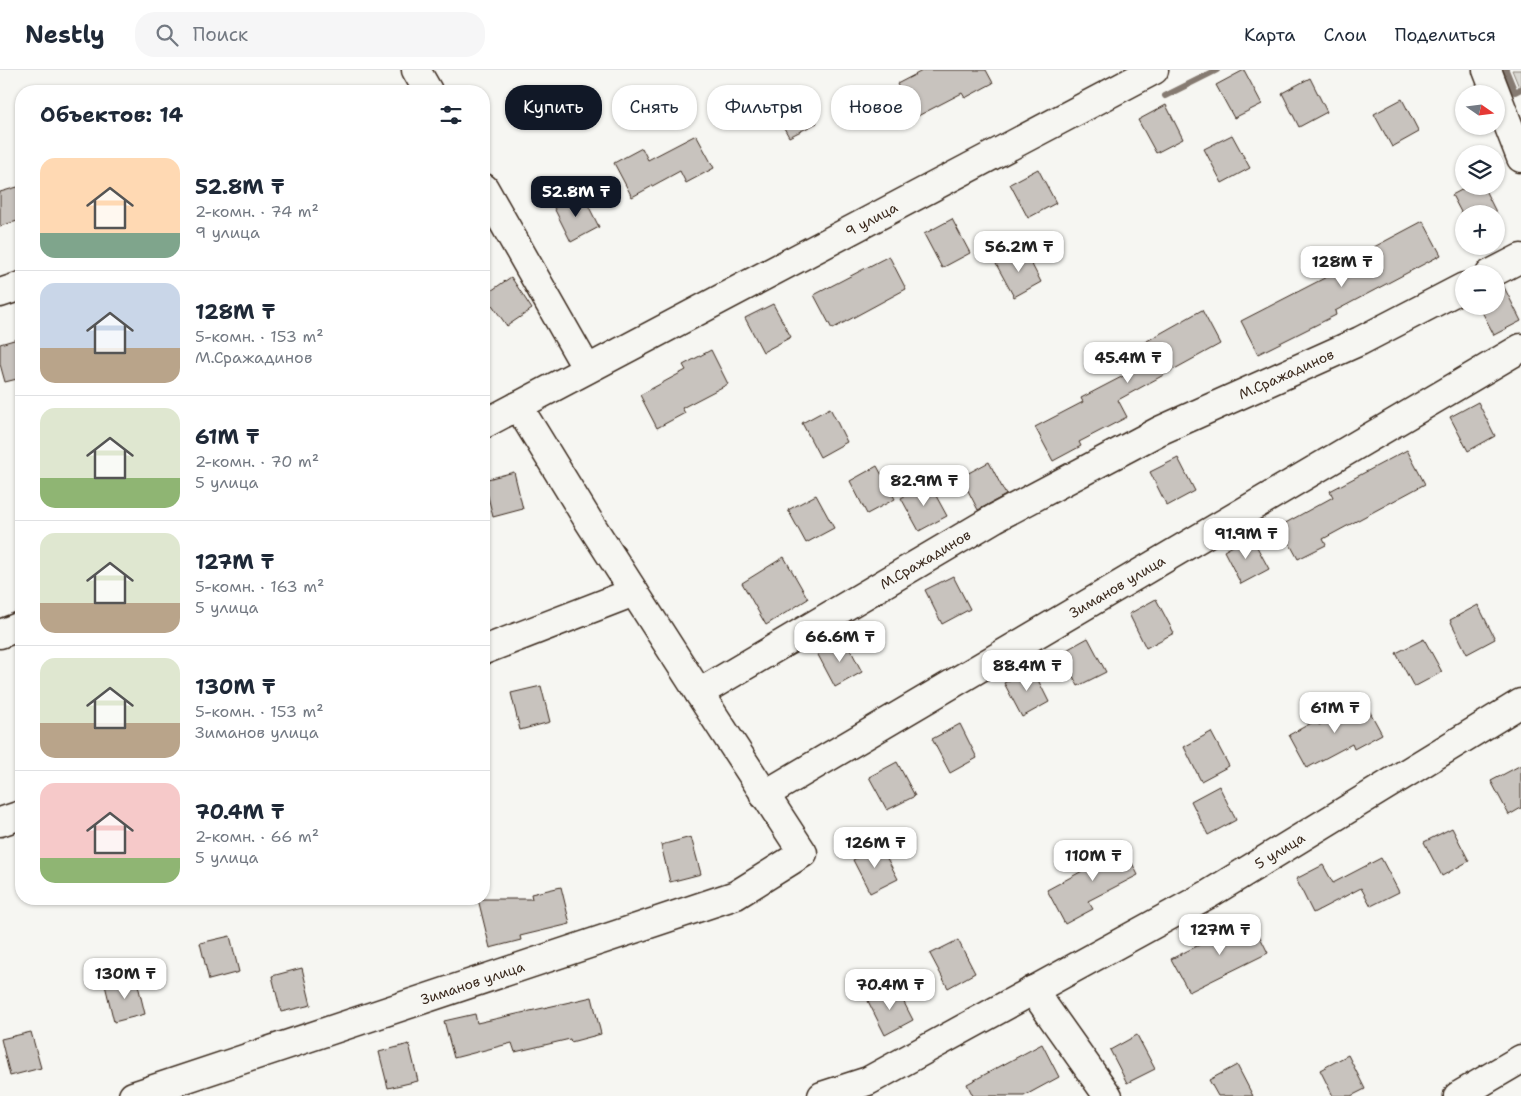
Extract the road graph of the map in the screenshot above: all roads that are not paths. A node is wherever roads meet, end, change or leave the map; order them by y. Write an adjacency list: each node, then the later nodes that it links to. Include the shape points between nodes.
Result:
1 (416, 70): 4 (street)
2 (1154, 70): 13 (street, 9 улица)
3 (1487, 70): 5 (street)
4 (425, 85)
5 (1521, 158)
6 (490, 199): 13 (street)
7 (1521, 258): 8 (street)
8 (1505, 266)
9 (15, 288): 11 (street)
10 (1455, 292): 20 (street, М.Сражадинов, via 1360,341 1159,431 995,518)
11 (0, 293)
12 (1521, 348): 22 (street, Зиманов улица)
13 (587, 369): 14 (street, 9 улица)
14 (518, 406): 15 (street, 9 улица); 16 (street)
15 (490, 421)
16 (634, 592): 19 (street); 20 (street)
17 (15, 628): 18 (street)
18 (0, 634)
19 (490, 648)
20 (699, 693): 22 (street)
21 (1521, 703): 25 (street, 5 улица, via 1209,894)
22 (764, 795): 27 (street, Зиманов улица, via 803,853 736,895)
23 (15, 817): 24 (street)
24 (0, 822)
25 (1034, 990): 28 (street, 5 улица, via 868,1081); 29 (street)
26 (1521, 1059): 30 (street)
27 (133, 1096)
28 (822, 1096)
29 (1108, 1096)
30 (1458, 1096)

